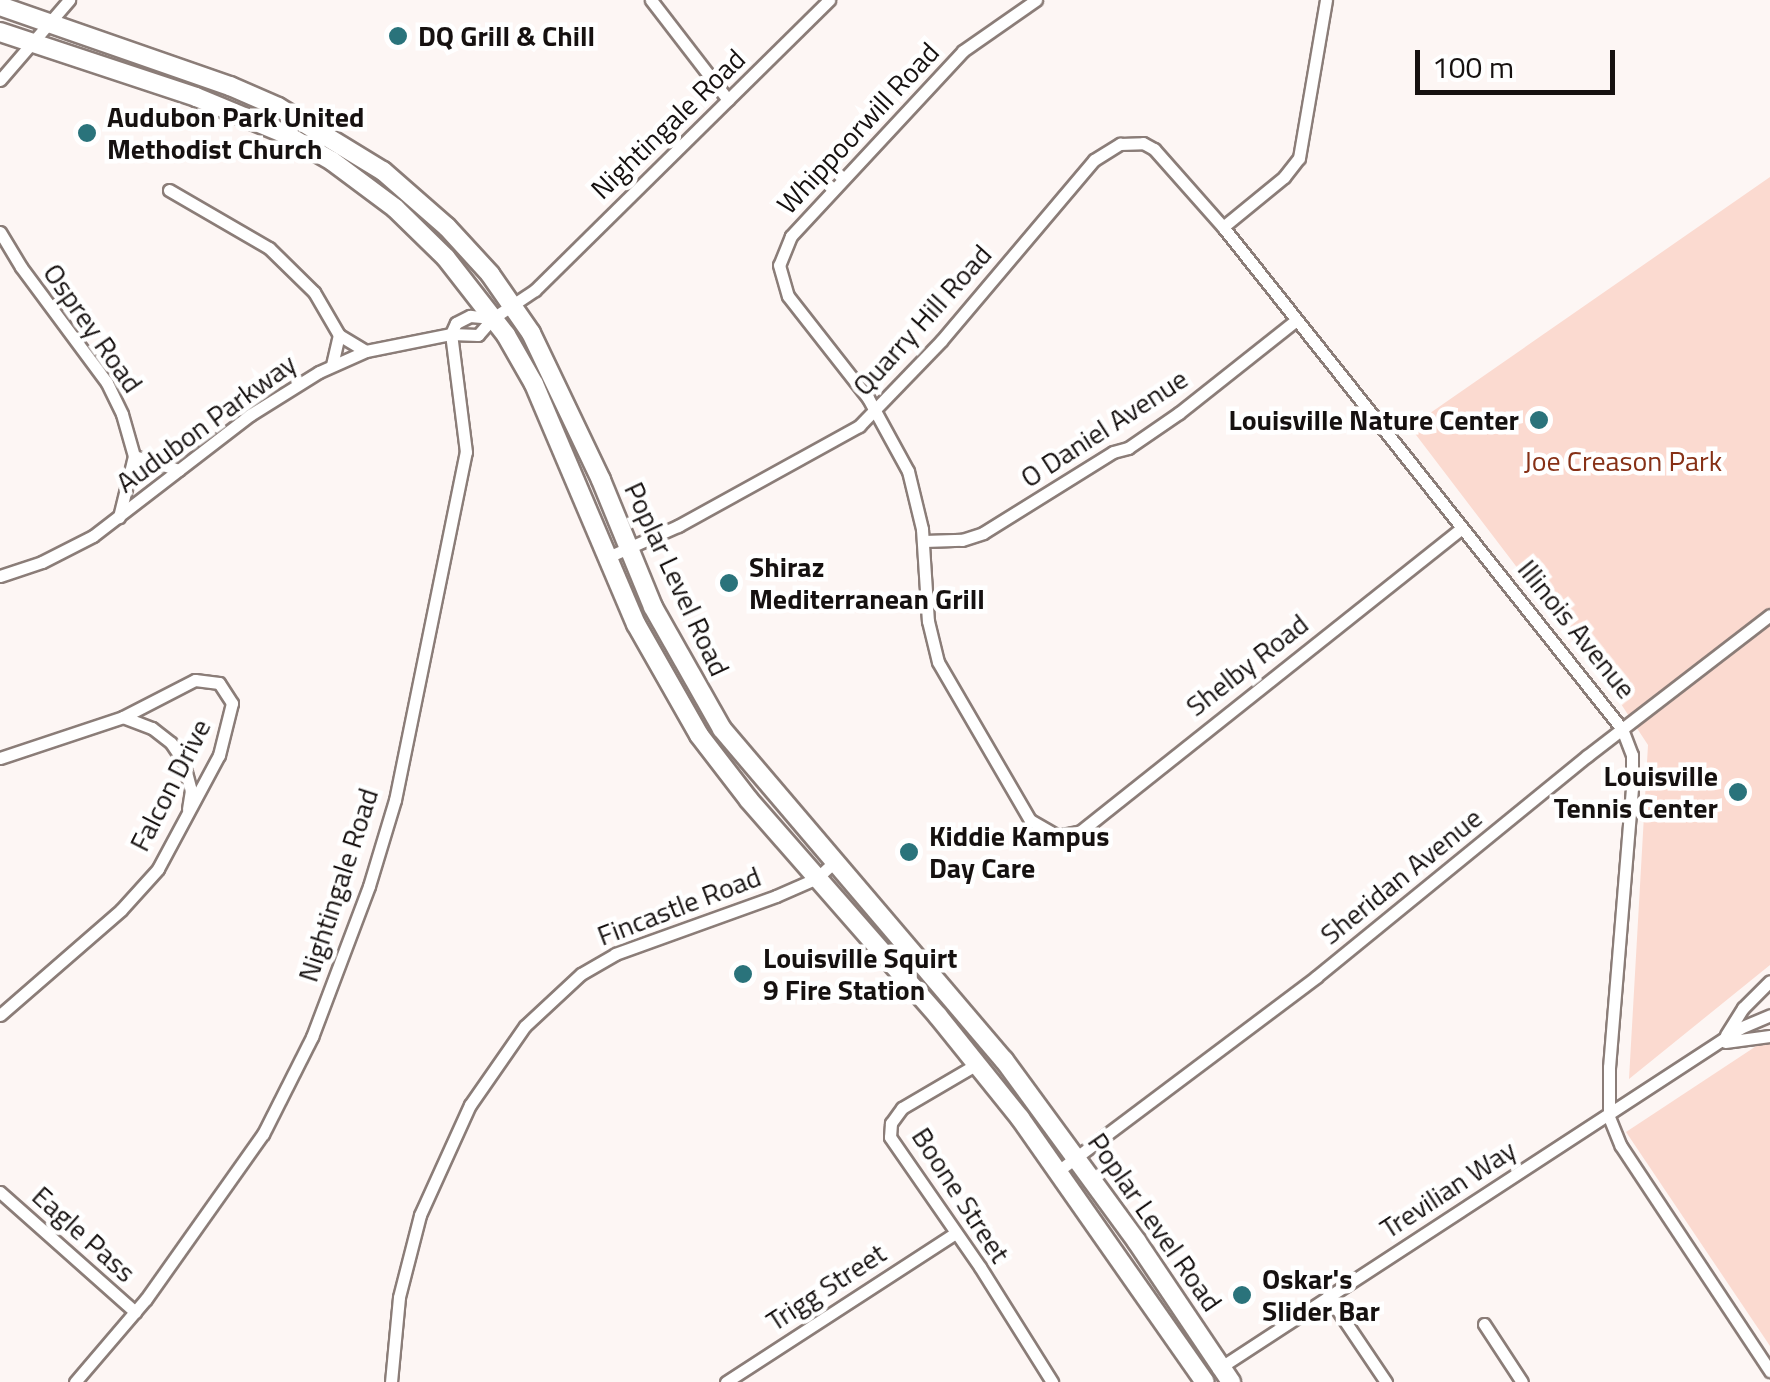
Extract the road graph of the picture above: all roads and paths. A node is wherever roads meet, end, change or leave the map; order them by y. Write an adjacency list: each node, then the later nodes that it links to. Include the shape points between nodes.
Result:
1 (69, 0): 7 (street)
2 (651, 0): 11 (street)
3 (829, 0): 11 (street, Nightingale Road)
4 (1036, 0): 22 (street, Whippoorwill Road, via 962,51 782,250 788,296)
5 (1326, 0): 13 (street, via 1299,158)
6 (0, 6): 7 (main road, Poplar Level Road)
7 (51, 26): 9 (street); 15 (main road, Poplar Level Road, via 230,86 339,140 448,227)
8 (0, 32): 9 (main road, Poplar Level Road)
9 (31, 42): 10 (street); 16 (main road, Poplar Level Road, via 235,112 332,162 425,235)
10 (0, 80)
11 (728, 100): 15 (street, Nightingale Road)
12 (169, 190): 19 (street, via 269,248 314,292)
13 (1223, 227): 17 (street, Illinois Avenue); 22 (street, Quarry Hill Road, via 1154,149 1132,142 1108,149)
14 (0, 232): 23 (street, Osprey Road, via 108,383)
15 (512, 307): 16 (street, Nightingale Road); 28 (main road, Poplar Level Road, via 548,366)
16 (493, 318): 18 (street, Audubon Parkway, via 478,335); 18 (street, Audubon Parkway, via 470,316); 29 (main road, Poplar Level Road, via 534,384)
17 (1295, 321): 26 (street, Illinois Avenue); 27 (street, O Daniel Avenue, via 1128,448 983,533)
18 (451, 334): 20 (street, Audubon Parkway); 51 (street, Nightingale Road, via 466,452 394,800 369,886 312,1037 263,1134)
19 (340, 335): 20 (street); 21 (street)
20 (366, 351): 21 (street, Audubon Parkway)
21 (332, 365): 24 (street, Audubon Parkway, via 250,415)
22 (873, 412): 27 (street, Whippoorwill Road, via 908,471); 28 (street, Quarry Hill Road, via 838,439)
23 (134, 456): 24 (street); 25 (street)
24 (179, 470): 25 (street, Audubon Parkway)
25 (119, 517): 30 (street, Audubon Parkway, via 76,546)
26 (1461, 529): 33 (street, Illinois Avenue); 36 (street, Shelby Road, via 1081,832)
27 (924, 541): 36 (street, Whippoorwill Road, via 928,622 938,662 1030,820)
28 (629, 549): 29 (street, Quarry Hill Road); 37 (main road, Poplar Level Road, via 694,687 746,762)
29 (608, 558): 38 (main road, Poplar Level Road, via 679,705)
30 (0, 576)
31 (1770, 615): 33 (street, Sheridan Avenue)
32 (123, 717): 34 (street); 35 (street, via 152,728 183,761 191,790); 35 (street, Falcon Drive, via 195,680 227,690 230,722)
33 (1622, 729): 45 (street, Illinois Avenue, via 1632,755 1632,788); 46 (street, Sheridan Avenue, via 1316,977)
34 (0, 758)
35 (187, 821): 40 (street, Falcon Drive, via 158,869 121,910)
36 (1062, 836)
37 (833, 863): 38 (street, Fincastle Road); 46 (main road, Poplar Level Road, via 974,1023)
38 (816, 878): 44 (main road, Poplar Level Road); 57 (street, Fincastle Road, via 615,954 581,974 525,1026 470,1105 420,1215 398,1297)
39 (1770, 982): 43 (street, Trevilian Way)
40 (0, 1014)
41 (1770, 1015): 43 (street, Trevilian Way)
42 (1770, 1036): 43 (street)
43 (1720, 1043): 45 (street, Trevilian Way)
44 (977, 1064): 47 (main road, Poplar Level Road); 49 (street, Boone Street, via 902,1108 890,1130)
45 (1610, 1117): 50 (street, Trevilian Way); 53 (street, Illinois Avenue, via 1621,1146)
46 (1076, 1158): 47 (street, Sheridan Avenue); 54 (main road, Poplar Level Road)
47 (1058, 1171): 55 (main road, Poplar Level Road)
48 (0, 1192): 51 (street, Eagle Pass)
49 (954, 1234): 58 (street, Trigg Street); 59 (street, Boone Street)
50 (1328, 1296): 54 (street, Trevilian Way); 60 (street)
51 (135, 1312): 56 (street, Nightingale Road)
52 (1484, 1324): 61 (street)
53 (1770, 1371)
54 (1226, 1374): 55 (street, Trevilian Way)
55 (1202, 1381)
56 (75, 1382)
57 (390, 1382)
58 (726, 1382)
59 (1052, 1382)
60 (1386, 1382)
61 (1522, 1382)

